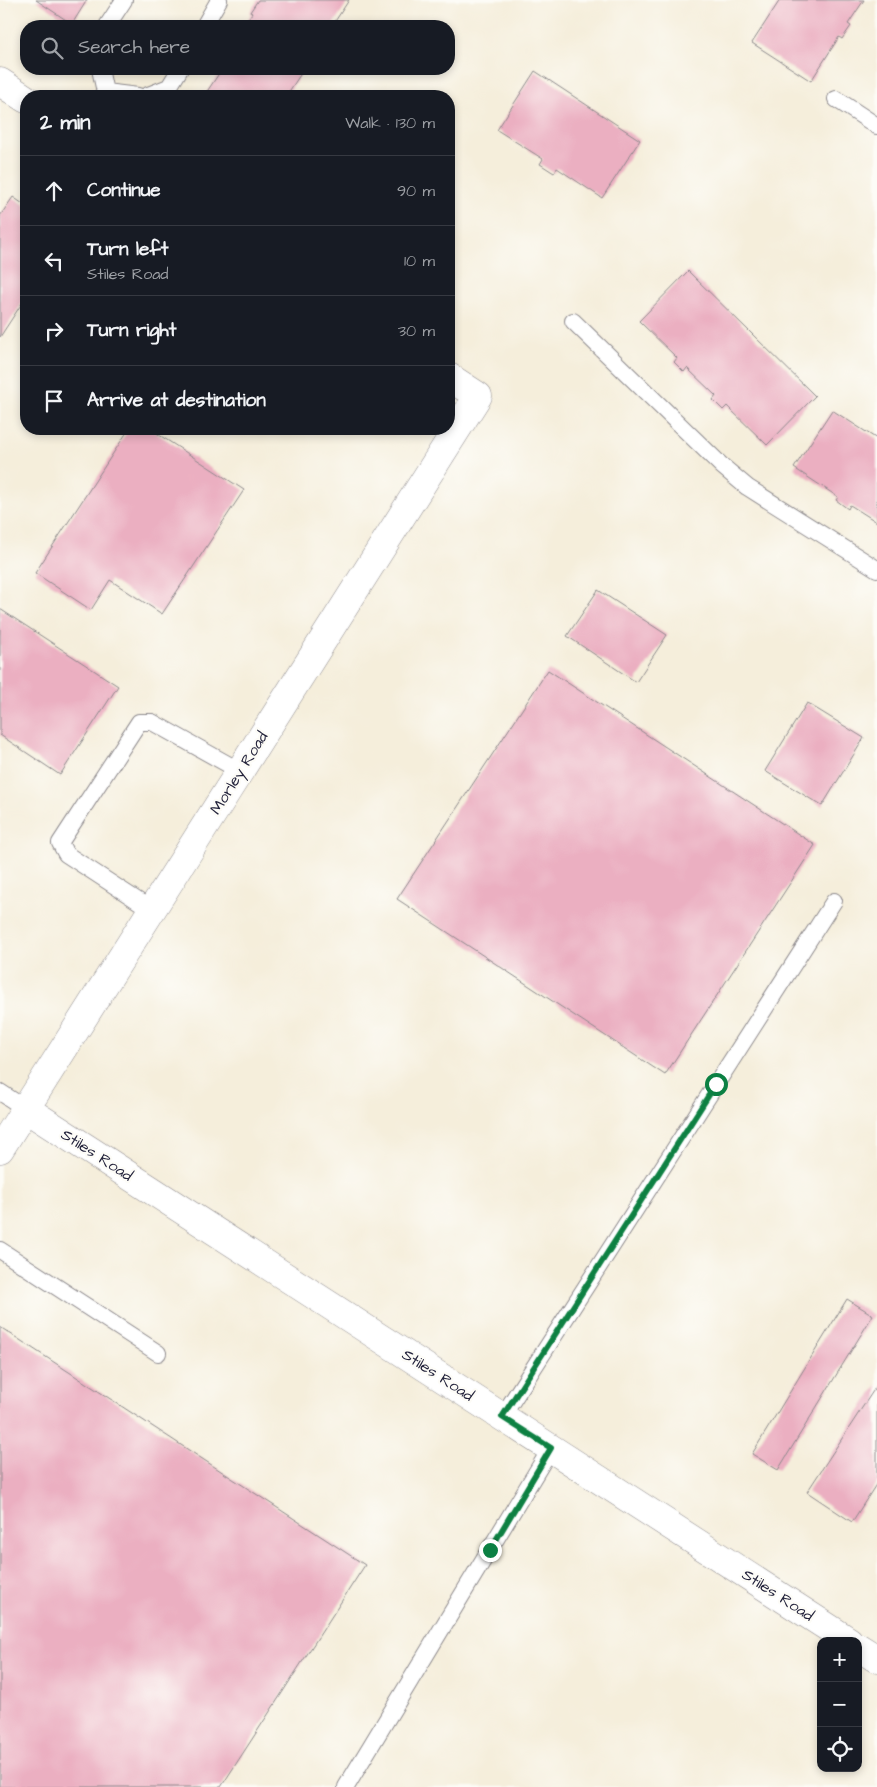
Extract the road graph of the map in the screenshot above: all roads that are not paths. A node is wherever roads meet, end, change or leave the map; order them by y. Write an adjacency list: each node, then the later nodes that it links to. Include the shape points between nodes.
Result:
1 (124, 0): 3 (lane)
2 (219, 0): 4 (lane)
3 (112, 20)
4 (207, 20)
5 (101, 75): 8 (lane)
6 (176, 75): 9 (lane, via 169,87)
7 (0, 82): 10 (street)
8 (103, 90)
9 (161, 90)
10 (20, 95)
11 (836, 99): 12 (lane)
12 (877, 126)
13 (573, 322): 17 (lane, via 747,487)
14 (455, 381): 15 (street, Morley Road, via 478,396)
15 (455, 432)
16 (453, 435): 18 (street, Morley Road)
17 (877, 569)
18 (240, 771): 20 (street, Morley Road); 20 (lane, via 152,722 139,722 60,843 66,854)
19 (834, 901): 26 (lane)
20 (152, 910): 22 (street, Morley Road)
21 (0, 1092): 22 (lane)
22 (26, 1109): 23 (street, Morley Road); 26 (street, Stiles Road)
23 (0, 1150)
24 (0, 1250): 25 (lane)
25 (158, 1353)
26 (502, 1417): 27 (street, Stiles Road)
27 (551, 1448): 28 (street, Stiles Road); 31 (lane)
28 (843, 1637)
29 (862, 1650): 30 (street)
30 (877, 1659)
31 (346, 1787)

